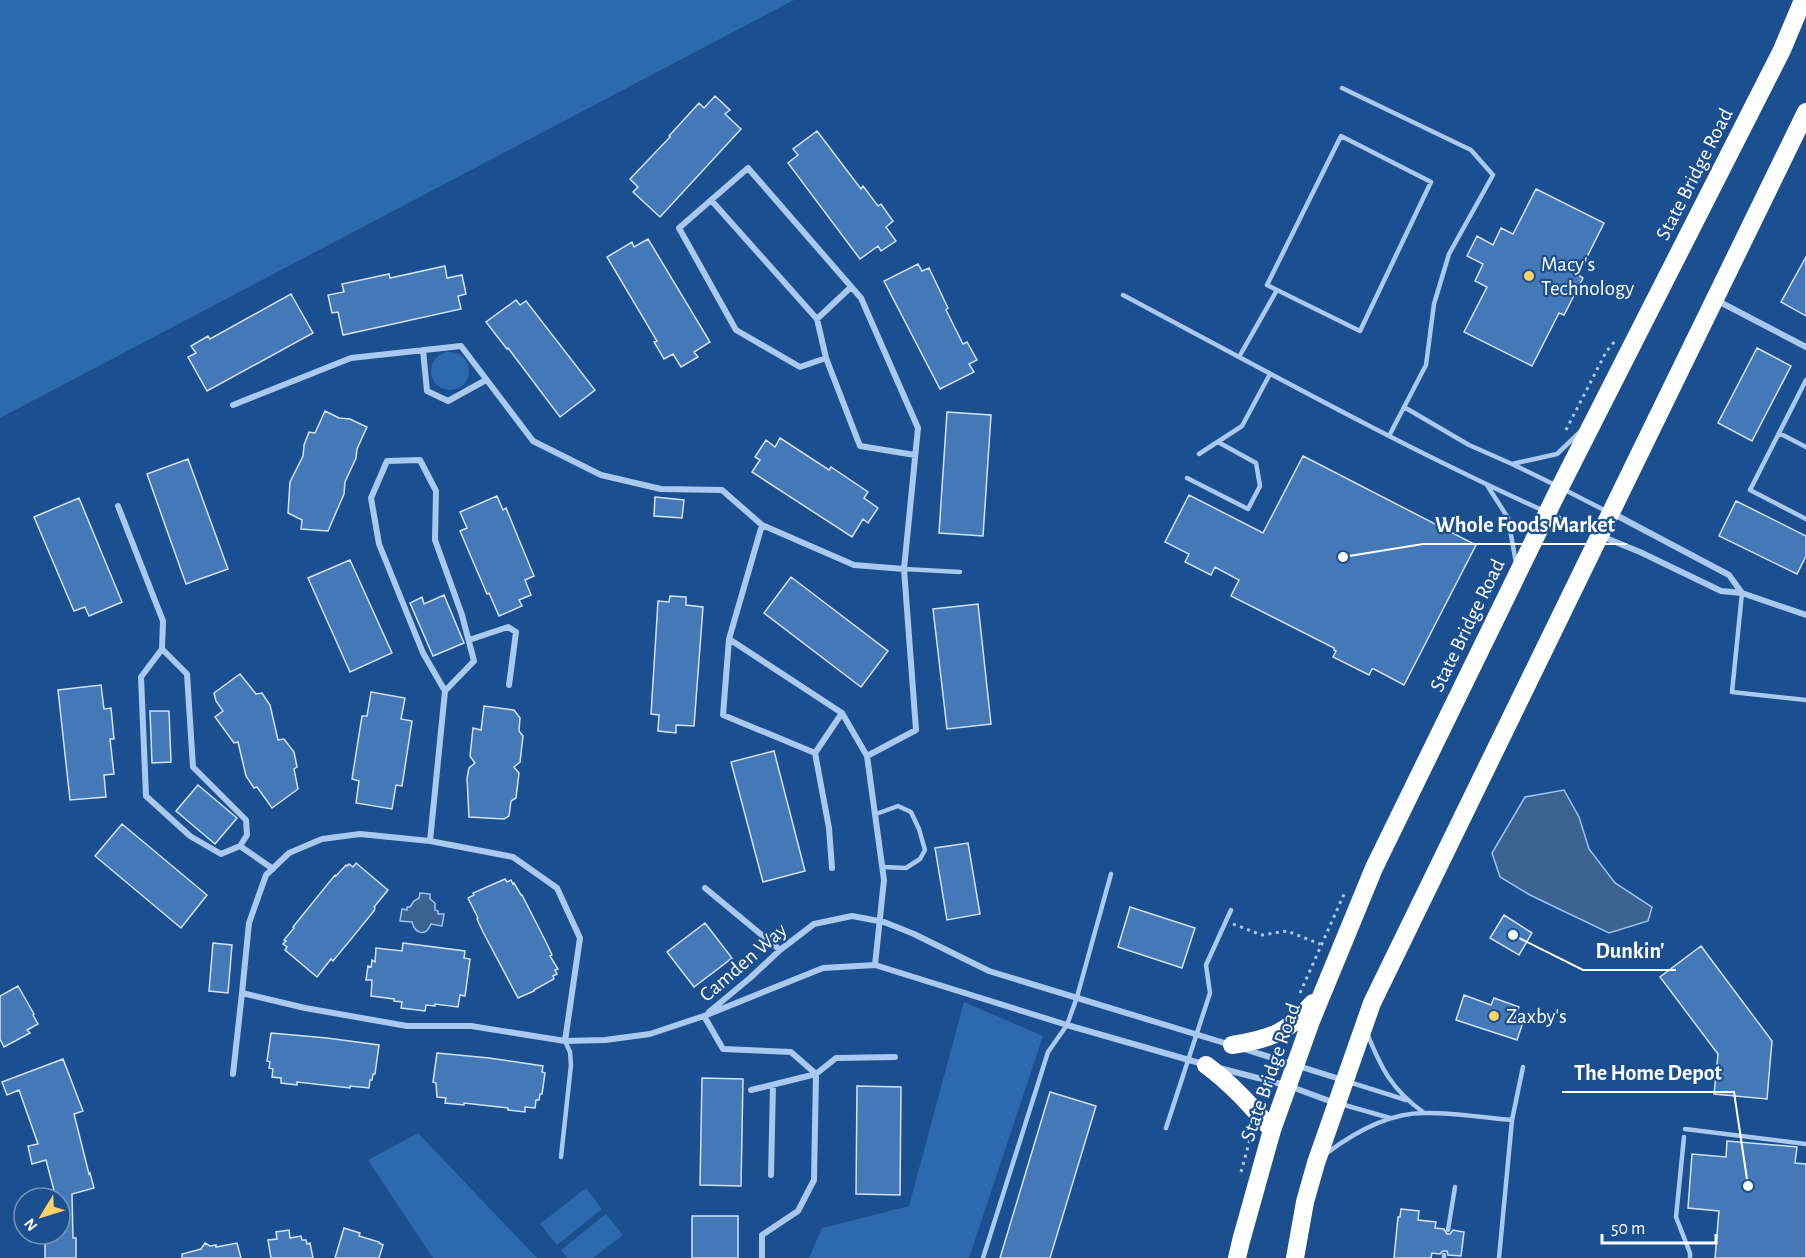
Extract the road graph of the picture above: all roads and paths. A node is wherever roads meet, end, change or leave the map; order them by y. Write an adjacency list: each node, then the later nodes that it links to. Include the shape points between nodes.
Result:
1 (1803, 0): 19 (highway, State Bridge Road, via 1782,50)
2 (1342, 88): 18 (lane, via 1471,150 1492,175 1449,254 1434,304 1426,365)
3 (1806, 112): 8 (highway)
4 (711, 200): 5 (street, via 748,168); 9 (street); 13 (street, via 679,228 736,330 800,368)
5 (851, 287): 9 (street); 25 (street, via 861,298 918,428)
6 (1276, 290): 6 (lane, via 1360,332 1431,182 1341,136 1267,285); 12 (lane)
7 (1123, 295): 12 (lane)
8 (1715, 300): 10 (street); 32 (highway)
9 (817, 319): 13 (street)
10 (1806, 347)
11 (423, 350): 15 (street, via 461,346); 15 (street, via 428,392 448,401); 17 (street, via 351,358)
12 (1239, 357): 14 (lane)
13 (826, 358): 25 (street, via 860,446)
14 (1270, 374): 21 (lane); 22 (lane, via 1242,426)
15 (486, 380): 34 (street, via 533,441 601,475 661,489 722,490)
16 (1806, 380): 20 (lane)
17 (233, 405)
18 (1404, 407): 21 (lane); 26 (lane, via 1468,445)
19 (1597, 415): 26 (lane, via 1557,454); 29 (highway, State Bridge Road)
20 (1779, 433): 23 (lane); 33 (lane, via 1750,490)
21 (1389, 436): 28 (lane)
22 (1218, 442): 24 (lane); 27 (lane, via 1257,463 1260,486 1248,509)
23 (1806, 447)
24 (1199, 454)
25 (915, 455): 36 (street)
26 (1512, 464): 29 (lane)
27 (1187, 478)
28 (1487, 485): 31 (lane); 38 (lane, via 1508,518)
29 (1560, 488): 31 (highway, State Bridge Road); 32 (lane)
30 (118, 507): 43 (street, via 163,621)
31 (1548, 513): 35 (lane); 38 (highway, State Bridge Road)
32 (1611, 513): 35 (highway); 39 (street, via 1729,575)
33 (1806, 519)
34 (762, 525): 36 (street, via 854,565); 41 (street)
35 (1600, 536): 39 (street, via 1721,591); 69 (highway)
36 (904, 569): 37 (lane); 49 (street, via 916,730)
37 (960, 572)
38 (1518, 573): 64 (highway, State Bridge Road, via 1374,868)
39 (1742, 593): 40 (street); 46 (lane, via 1732,692)
40 (1806, 615)
41 (729, 639): 47 (street); 48 (street, via 723,715)
42 (469, 640): 44 (street, via 508,627 516,632); 45 (street, via 474,661); 45 (street, via 435,540 436,491 420,460 387,461 371,498 379,544 423,653)
43 (162, 649): 52 (street, via 187,674 193,767 246,820 247,835); 52 (street, via 141,677 146,796 190,836 221,854)
44 (509, 686)
45 (445, 691): 51 (street)
46 (1806, 700)
47 (842, 713): 48 (street); 49 (street)
48 (815, 753): 54 (street)
49 (867, 756): 50 (street)
50 (876, 814): 53 (street); 53 (lane, via 898,806 911,812 924,850 920,859 906,868)
51 (430, 841): 55 (street, via 360,834 322,839 289,854); 71 (street, via 513,857 557,888 580,938)
52 (240, 846): 55 (street)
53 (883, 867): 59 (street)
54 (832, 868)
55 (273, 869): 65 (street, via 249,922)
56 (1111, 874): 66 (lane)
57 (705, 888): 62 (street)
58 (1231, 910): 60 (lane)
59 (879, 921): 62 (street, Camden Way, via 852,916 814,924); 63 (street); 66 (street, Camden Way, via 989,971)
60 (1226, 921): 61 (path, via 1262,935 1287,931); 70 (lane, via 1206,965 1210,993)
61 (1321, 945)
62 (780, 950): 67 (street, Camden Way)
63 (874, 965): 67 (street, Camden Way, via 823,968); 68 (street, Camden Way)
64 (1322, 992): 72 (highway, via 1284,1029 1270,1037); 76 (highway, State Bridge Road)
65 (242, 993): 71 (street, via 406,1026 471,1026); 78 (street)
66 (1077, 997): 68 (lane); 70 (street, Camden Way)
67 (704, 1016): 71 (street, via 650,1034); 79 (street, via 723,1049 791,1052)
68 (1067, 1025): 74 (street, Camden Way); 102 (lane, via 1048,1052)
69 (1364, 1026): 80 (highway); 84 (lane, via 1376,1058)
70 (1197, 1034): 72 (street, Camden Way); 74 (lane)
71 (565, 1041): 95 (lane, via 571,1065)
72 (1232, 1045): 76 (street, Camden Way)
73 (895, 1058): 79 (street, via 836,1058)
74 (1188, 1059): 75 (street, Camden Way); 90 (lane)
75 (1206, 1065): 82 (street, Camden Way); 86 (highway)
76 (1296, 1065): 80 (street, Camden Way); 82 (highway, State Bridge Road)
77 (1523, 1067): 89 (lane)
78 (233, 1074)
79 (816, 1074): 81 (street); 101 (street, via 814,1180 798,1211 762,1234)
80 (1344, 1080): 84 (lane); 85 (highway)
81 (773, 1085): 83 (street); 97 (street)
82 (1289, 1086): 85 (street, Camden Way); 92 (highway, State Bridge Road)
83 (751, 1090)
84 (1406, 1100): 87 (lane)
85 (1336, 1103): 88 (lane); 96 (highway)
86 (1256, 1112): 92 (highway); 98 (path)
87 (1423, 1112): 88 (lane); 89 (lane)
88 (1390, 1118): 96 (lane, via 1347,1138)
89 (1512, 1120): 105 (lane)
90 (1166, 1128)
91 (1685, 1129): 94 (lane)
92 (1272, 1130): 103 (highway, State Bridge Road)
93 (1684, 1137): 106 (lane, via 1676,1217)
94 (1806, 1144)
95 (561, 1157)
96 (1316, 1163): 104 (highway)
97 (771, 1175)
98 (1239, 1181)
99 (1455, 1187): 100 (lane)
100 (1448, 1230)
101 (762, 1258)
102 (983, 1258)
103 (1237, 1258)
104 (1294, 1258)
105 (1499, 1258)
106 (1690, 1258)

